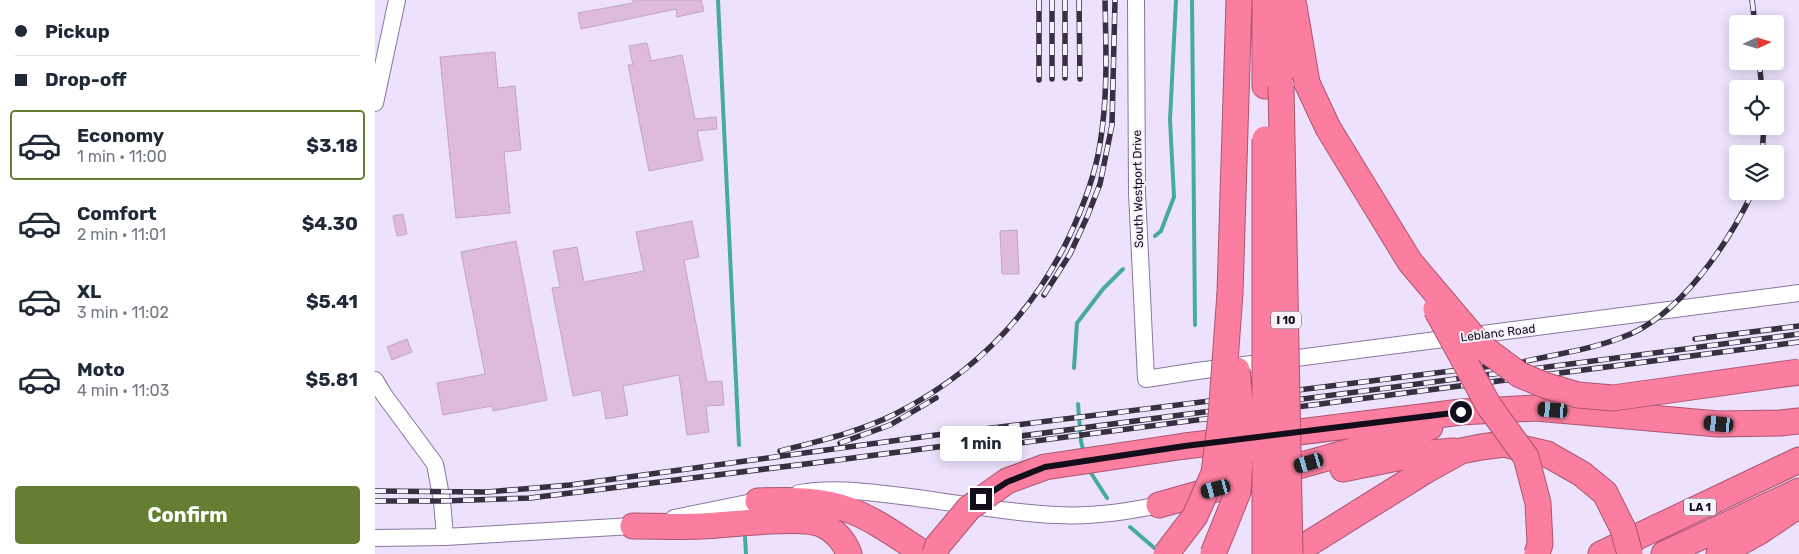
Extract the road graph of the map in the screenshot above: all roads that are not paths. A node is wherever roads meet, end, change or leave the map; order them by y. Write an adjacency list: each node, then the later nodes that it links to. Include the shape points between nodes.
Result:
1 (397, 0): 8 (street)
2 (1136, 0): 13 (street, South Westport Drive, via 1137,193)
3 (1239, 0): 10 (highway)
4 (1265, 0): 7 (highway, I 10)
5 (1283, 0): 7 (highway, I 10)
6 (1293, 0): 9 (highway, bridge, via 1307,83 1329,128)
7 (1273, 86): 31 (highway, I 10, bridge); 32 (highway, I 10, bridge)
8 (375, 103)
9 (1410, 262): 12 (highway, bridge, via 1481,346 1520,375 1577,395 1613,398); 33 (highway, bridge, via 1489,406 1526,457 1538,502 1540,544)
10 (1230, 293): 29 (highway, bridge, via 1214,473 1195,516); 30 (highway, bridge, via 1241,422 1238,492)
11 (1799, 293): 13 (street, Leblanc Road)
12 (1799, 372)
13 (1146, 379)
14 (375, 380): 24 (street, via 435,464)
15 (1536, 408): 16 (highway, via 1719,424); 21 (highway, via 1434,426); 28 (highway, bridge, via 1461,412 1045,467 1007,482 969,508 938,545)
16 (1799, 421)
17 (1461, 451): 21 (highway, via 1417,454); 32 (highway); 35 (highway, bridge, via 1504,444 1547,454 1582,474 1605,492 1623,529)
18 (1799, 460): 34 (highway, LA 1)
19 (1799, 491): 36 (highway, LA 1)
20 (758, 501): 21 (street, via 816,490 857,491 1057,515 1105,514); 23 (street); 27 (highway, via 815,502 849,510)
21 (1159, 505)
22 (1799, 505): 37 (highway)
23 (633, 526): 24 (street); 26 (highway, via 800,520 820,523 835,532)
24 (445, 537): 25 (street)
25 (375, 538)
26 (849, 554)
27 (925, 554)
28 (935, 554)
29 (1166, 554)
30 (1213, 554)
31 (1265, 554)
32 (1291, 554)
33 (1537, 554)
34 (1601, 554)
35 (1630, 554)
36 (1664, 554)
37 (1719, 554)

